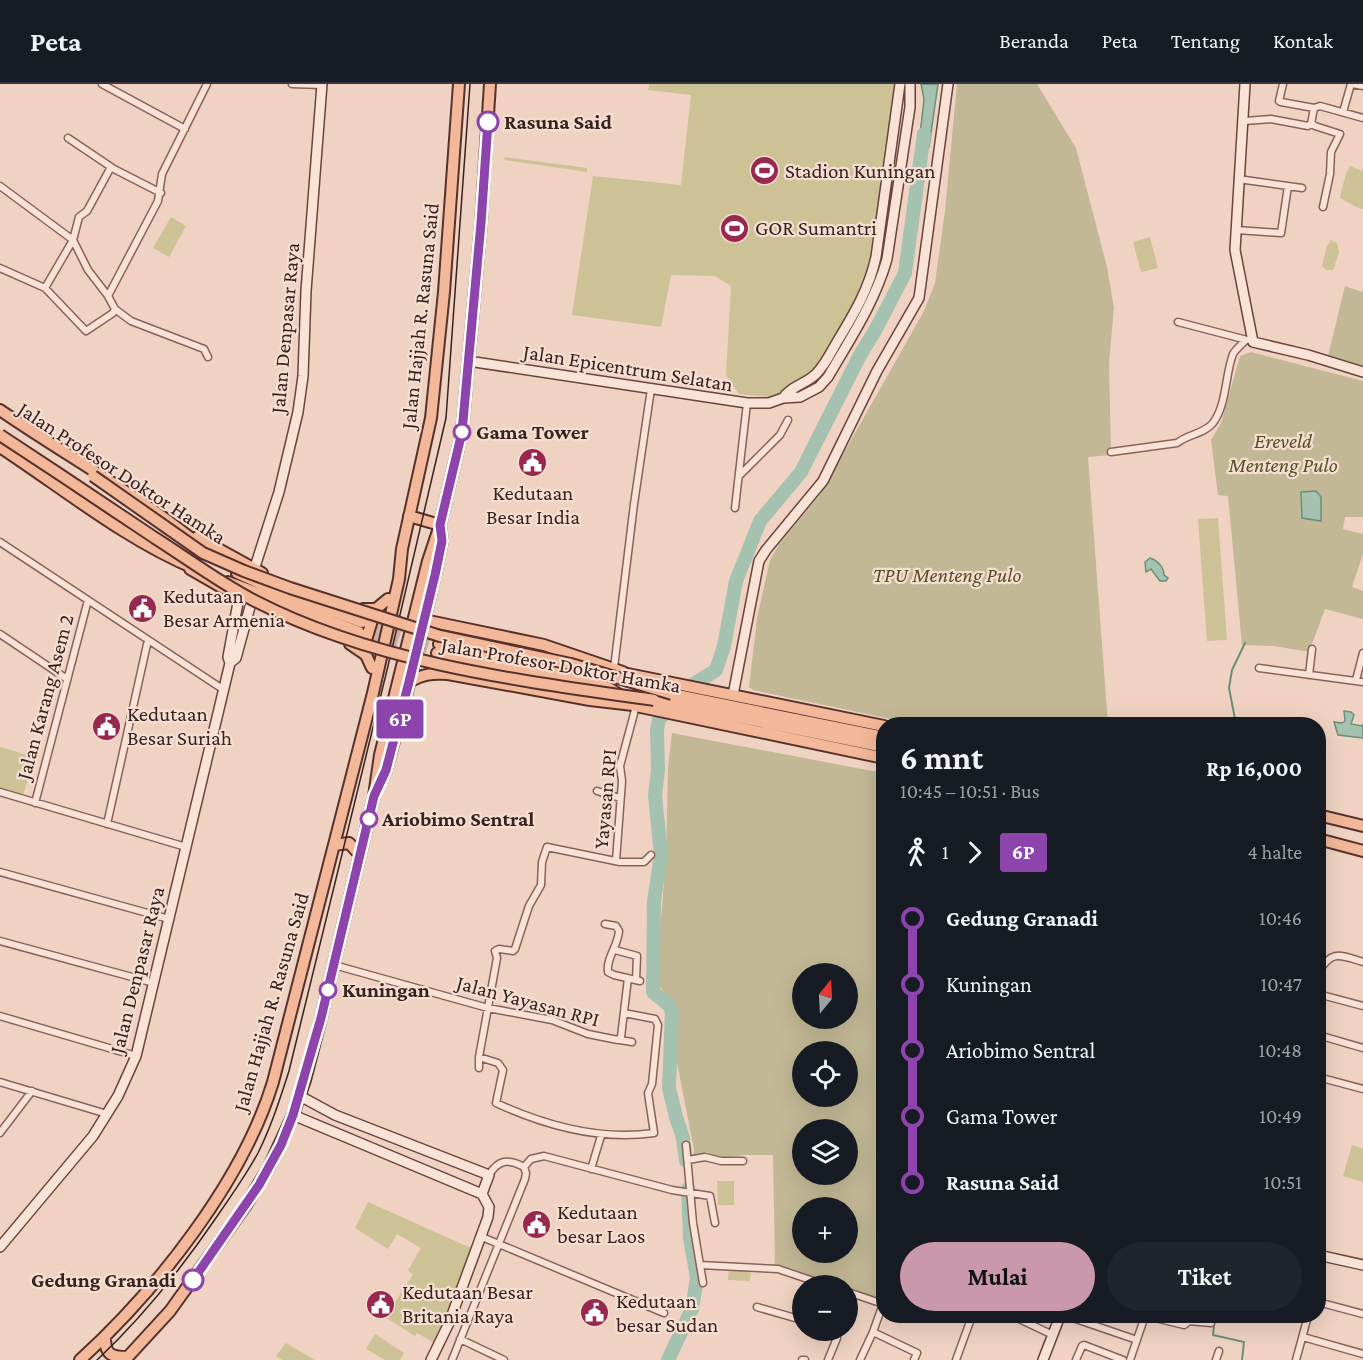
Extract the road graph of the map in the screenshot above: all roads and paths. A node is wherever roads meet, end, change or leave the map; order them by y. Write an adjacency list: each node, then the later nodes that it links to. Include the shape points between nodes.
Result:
1 (207, 84): 19 (street)
2 (292, 84): 3 (street)
3 (322, 84): 56 (street, Jalan Denpasar Raya, via 298,412 279,492)
4 (459, 84): 50 (main road, Jalan Hajjah R. Rasuna Said, via 435,393)
5 (490, 84): 38 (main road)
6 (900, 84): 34 (street, via 873,268)
7 (910, 84): 34 (street, via 887,259 876,291)
8 (948, 84): 80 (street, via 919,298 877,371 823,481 759,561)
9 (1245, 84): 17 (street)
10 (1283, 84): 14 (street, via 1279,101)
11 (1352, 84): 13 (street); 15 (street)
12 (106, 85): 19 (street)
13 (1363, 86)
14 (1314, 108): 15 (street); 18 (street)
15 (1343, 112): 16 (street)
16 (1363, 118)
17 (1245, 121): 18 (street, via 1270,119 1308,126); 22 (street)
18 (1311, 123): 27 (street, via 1340,134 1331,152)
19 (185, 129): 26 (street, via 160,178)
20 (68, 138): 21 (street)
21 (111, 168): 26 (street); 29 (street, via 87,211 79,217)
22 (1238, 179): 24 (street); 28 (street)
23 (0, 186): 29 (street)
24 (1288, 186): 25 (street); 28 (street, via 1281,233)
25 (1302, 188)
26 (160, 193): 32 (street)
27 (1323, 207)
28 (1237, 230): 36 (street, via 1235,250)
29 (73, 240): 31 (street); 32 (street, via 88,270)
30 (0, 268): 31 (street)
31 (45, 288): 33 (street, via 86,331)
32 (108, 296): 33 (street)
33 (115, 309): 37 (street, via 131,321 204,349)
34 (859, 314): 41 (street, Jalan Epicentrum Selatan, via 828,377 819,387 769,403)
35 (1178, 322): 36 (street)
36 (1249, 341): 39 (street); 47 (street, via 1234,352 1220,408 1206,430 1185,436 1177,443)
37 (208, 357)
38 (468, 361): 40 (street, Jalan Epicentrum Selatan); 51 (main road, via 462,432)
39 (1363, 372)
40 (651, 389): 41 (street, Jalan Epicentrum Selatan); 71 (street)
41 (747, 403): 48 (street)
42 (0, 410): 52 (main road)
43 (0, 416): 83 (main road, Jalan Profesor Doktor Hamka, bridge, via 202,553 290,588 440,636 571,664 665,692)
44 (788, 420): 48 (street, via 780,435)
45 (0, 435): 85 (main road, Jalan Profesor Doktor Hamka, bridge, via 228,586 256,602 344,637 467,670 654,700)
46 (0, 447): 55 (main road)
47 (1112, 452)
48 (738, 477): 49 (street)
49 (735, 508)
50 (409, 516): 51 (main road); 54 (main road, Jalan Hajjah R. Rasuna Said)
51 (440, 525): 62 (main road, via 442,541); 89 (main road, via 380,755)
52 (184, 531): 55 (main road, via 237,573 360,627); 56 (main road)
53 (0, 542): 59 (street)
54 (402, 549): 58 (main road, Jalan Hajjah R. Rasuna Said); 84 (main road, Jalan Hajjah R. Rasuna Said, via 399,579)
55 (171, 559): 57 (main road)
56 (254, 570): 61 (main road)
57 (239, 597): 60 (main road); 69 (street, Jalan Denpasar Raya)
58 (388, 599): 61 (main road, via 376,609); 70 (main road, Jalan Hajjah R. Rasuna Said)
59 (88, 600): 65 (street); 76 (street, Jalan Karang Asem 2)
60 (250, 603): 66 (main road); 69 (street, Jalan Denpasar Raya, via 236,658)
61 (363, 609): 66 (main road, via 373,617 366,640)
62 (424, 620): 63 (main road); 78 (main road)
63 (449, 626): 71 (main road, via 543,645); 73 (main road, via 438,631 430,658)
64 (0, 634): 76 (street)
65 (148, 640): 79 (street); 93 (street)
66 (350, 644): 70 (main road, via 366,655)
67 (1312, 649): 75 (street)
68 (1363, 653): 77 (street)
69 (230, 663): 79 (street, Jalan Denpasar Raya)
70 (372, 668): 84 (main road, Jalan Hajjah R. Rasuna Said, via 359,722)
71 (614, 668): 74 (main road)
72 (1259, 668): 75 (street)
73 (448, 674): 78 (main road, via 430,673); 81 (main road)
74 (628, 674): 80 (main road); 81 (main road, via 591,674 438,649 606,686)
75 (1309, 675): 77 (street)
76 (67, 679): 91 (street, Jalan Karang Asem 2)
77 (1359, 681)
78 (409, 682): 89 (main road, via 386,770)
79 (224, 690): 97 (street, Jalan Denpasar Raya)
80 (733, 695): 82 (main road)
81 (636, 706): 86 (main road); 90 (street, Yayasan RPI, via 620,766)
82 (876, 724)
83 (876, 735)
84 (360, 742): 96 (main road, Jalan Hajjah R. Rasuna Said)
85 (876, 745)
86 (876, 756)
87 (597, 791): 90 (street)
88 (0, 792): 91 (street)
89 (374, 796): 99 (main road)
90 (620, 798): 101 (street, Yayasan RPI)
91 (35, 803): 93 (street)
92 (1326, 817): 94 (main road)
93 (107, 824): 97 (street)
94 (1363, 826)
95 (1326, 841): 98 (main road)
96 (334, 845): 99 (main road, via 350,843); 166 (main road, Jalan Hajjah R. Rasuna Said, via 279,1061 258,1125 201,1221 143,1297)
97 (186, 847): 103 (street, Jalan Denpasar Raya)
98 (1363, 851)
99 (360, 855): 109 (main road)
100 (651, 855): 101 (street, via 644,862)
101 (616, 861): 114 (street, via 548,847 542,862 541,885 528,906 515,949 495,951)
102 (0, 872): 103 (street)
103 (169, 919): 111 (street, Jalan Denpasar Raya)
104 (605, 924): 106 (street, via 618,928)
105 (0, 941): 111 (street)
106 (615, 950): 110 (street, via 607,970); 110 (street, via 637,956 638,980)
107 (1326, 961): 108 (street, via 1336,955)
108 (1363, 962)
109 (334, 965): 114 (street, Jalan Yayasan RPI); 128 (main road)
110 (628, 978): 115 (street, Jalan Yayasan RPI)
111 (154, 983): 121 (street, Jalan Denpasar Raya)
112 (1326, 996): 113 (street)
113 (1363, 1006)
114 (488, 1008): 118 (street, Jalan Yayasan RPI, via 552,1020); 122 (street)
115 (624, 1013): 118 (street, Jalan Yayasan RPI); 132 (street, via 653,1018 658,1025 648,1093 654,1133)
116 (0, 1016): 121 (street)
117 (1326, 1037): 120 (street)
118 (620, 1040): 119 (street)
119 (632, 1042)
120 (1363, 1048)
121 (136, 1056): 129 (street, Jalan Denpasar Raya)
122 (479, 1057): 123 (street); 132 (street, via 498,1063 504,1070 496,1103 525,1117)
123 (479, 1068)
124 (1326, 1079): 126 (street)
125 (0, 1082): 127 (street)
126 (1363, 1089)
127 (32, 1091): 129 (street); 131 (street)
128 (300, 1096): 130 (main road); 138 (street, via 335,1115)
129 (107, 1113): 144 (street, Jalan Denpasar Raya, via 93,1136)
130 (293, 1115): 140 (street); 173 (main road, via 246,1205 170,1311)
131 (0, 1133)
132 (601, 1136): 137 (street)
133 (686, 1145): 134 (street)
134 (688, 1160): 135 (street, via 705,1157); 139 (street)
135 (743, 1161)
136 (524, 1167): 137 (street, via 531,1159 544,1156); 138 (street, via 501,1162); 143 (street, via 525,1179)
137 (591, 1169): 139 (street)
138 (489, 1174): 140 (street)
139 (690, 1193): 141 (street, via 710,1196); 147 (street)
140 (482, 1194): 142 (street, via 489,1212)
141 (715, 1223)
142 (482, 1237): 143 (street); 175 (street)
143 (499, 1246): 154 (street); 168 (street)
144 (0, 1247)
145 (1326, 1256): 146 (street)
146 (1363, 1264)
147 (700, 1265): 148 (street, via 778,1269); 149 (street)
148 (796, 1275)
149 (703, 1283)
150 (858, 1295): 151 (street)
151 (876, 1302)
152 (1326, 1304): 155 (street)
153 (757, 1306): 156 (street)
154 (664, 1313)
155 (1363, 1314)
156 (792, 1317)
157 (876, 1323): 164 (street)
158 (969, 1323): 181 (street)
159 (1028, 1323): 165 (street)
160 (1057, 1323): 165 (street)
161 (1087, 1323): 169 (street)
162 (1143, 1323): 169 (street)
163 (1306, 1323): 167 (street)
164 (873, 1332): 179 (street); 180 (street, via 917,1353)
165 (1053, 1335): 182 (street)
166 (105, 1337): 173 (main road, via 108,1353); 174 (main road, Jalan Hajjah R. Rasuna Said)
167 (1303, 1338): 172 (street); 187 (street)
168 (460, 1339): 176 (street); 177 (street)
169 (1137, 1340): 185 (street)
170 (836, 1341): 178 (street)
171 (1219, 1351): 186 (street)
172 (1363, 1354)
173 (126, 1359)
174 (80, 1360)
175 (431, 1360)
176 (452, 1360)
177 (504, 1360)
178 (828, 1360)
179 (860, 1360)
180 (914, 1360)
181 (956, 1360)
182 (1043, 1360)
183 (1076, 1360): 184 (street, via 1084,1345)
184 (1123, 1360)
185 (1130, 1360)
186 (1216, 1360)
187 (1296, 1360)

